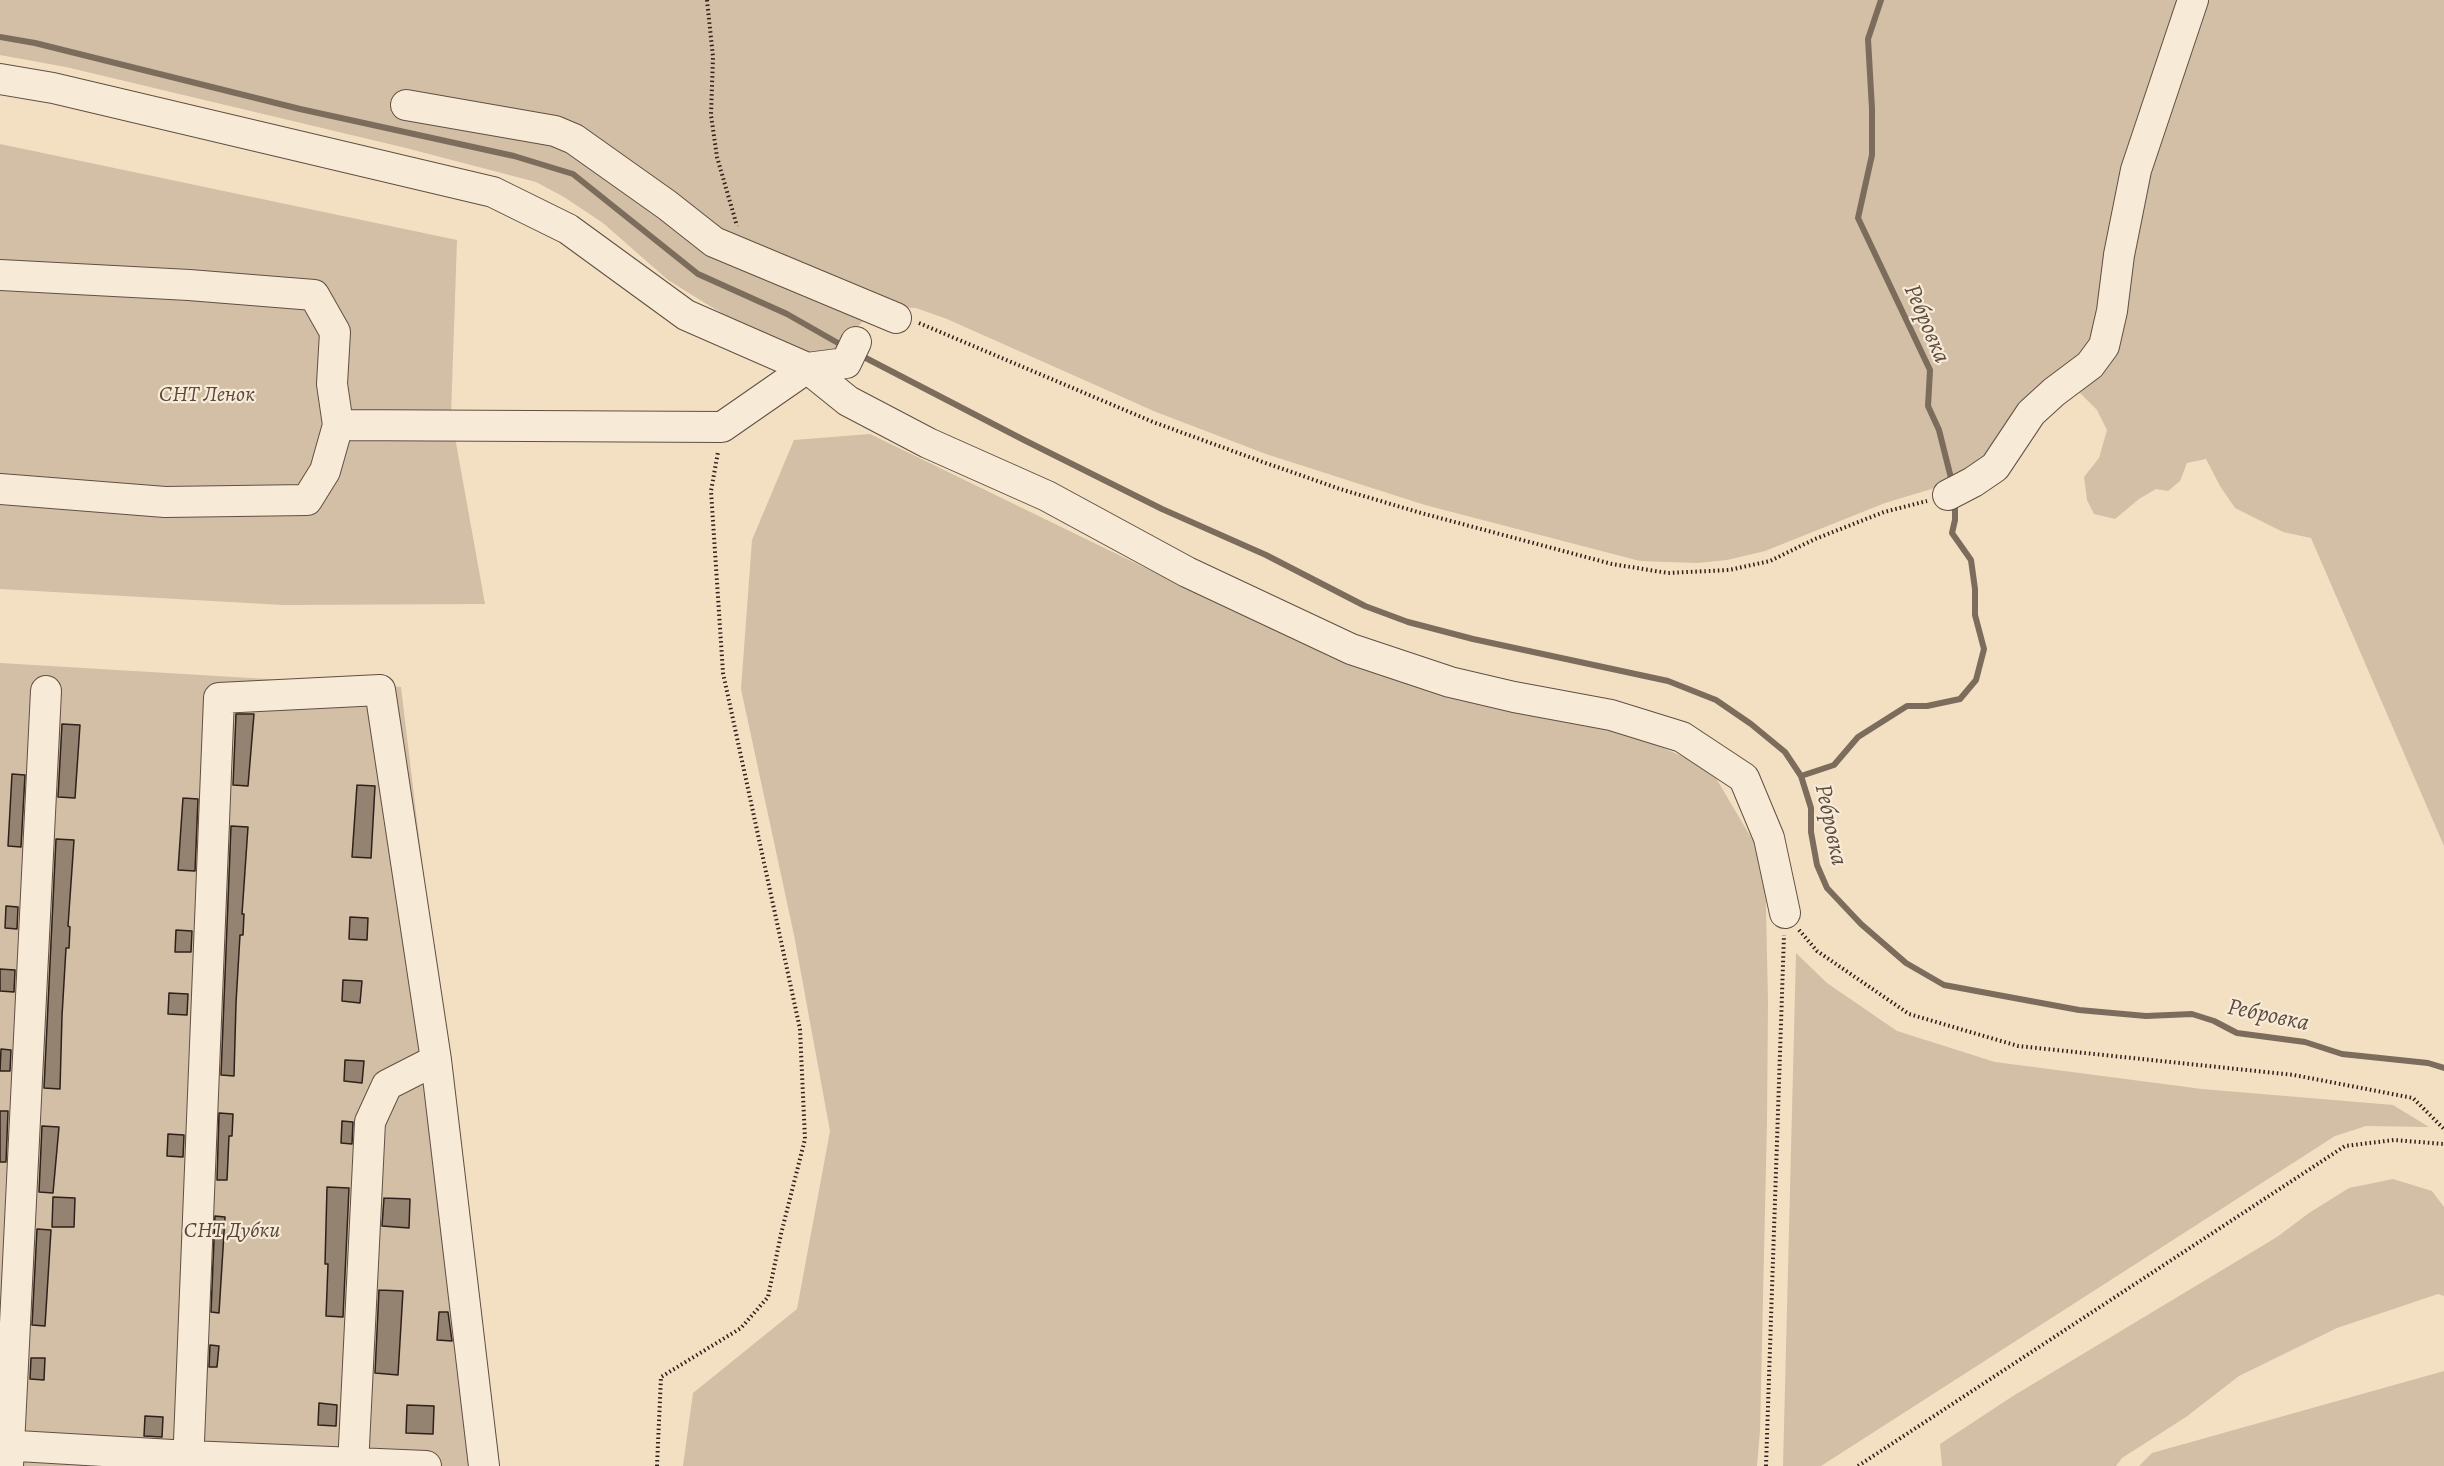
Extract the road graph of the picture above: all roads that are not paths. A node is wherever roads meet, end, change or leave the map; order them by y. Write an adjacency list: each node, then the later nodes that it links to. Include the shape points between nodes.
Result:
1 (2193, 0): 10 (street, via 2136,170 2104,346 2090,365 2031,413 1995,467)
2 (0, 80): 7 (street, via 53,88 493,192 568,229 686,315)
3 (406, 105): 5 (street, via 555,130 574,139 714,242)
4 (0, 275): 8 (street, via 314,295 335,332 332,384)
5 (896, 318)
6 (851, 352): 7 (street)
7 (807, 368): 8 (street, via 722,428); 12 (street, via 848,401 928,443 1047,495 1187,572 1352,649 1450,682 1611,715 1682,737 1744,778 1769,838)
8 (338, 425): 9 (street, via 325,471 307,500 165,502)
9 (0, 489)
10 (1960, 489)
11 (46, 691): 14 (street)
12 (1785, 914)
13 (436, 1060): 15 (street, via 380,690 219,698); 16 (street, via 387,1085 370,1122); 18 (street)
14 (6, 1452): 15 (street)
15 (188, 1461): 16 (street)
16 (353, 1465): 17 (street)
17 (426, 1466)
18 (484, 1466)

